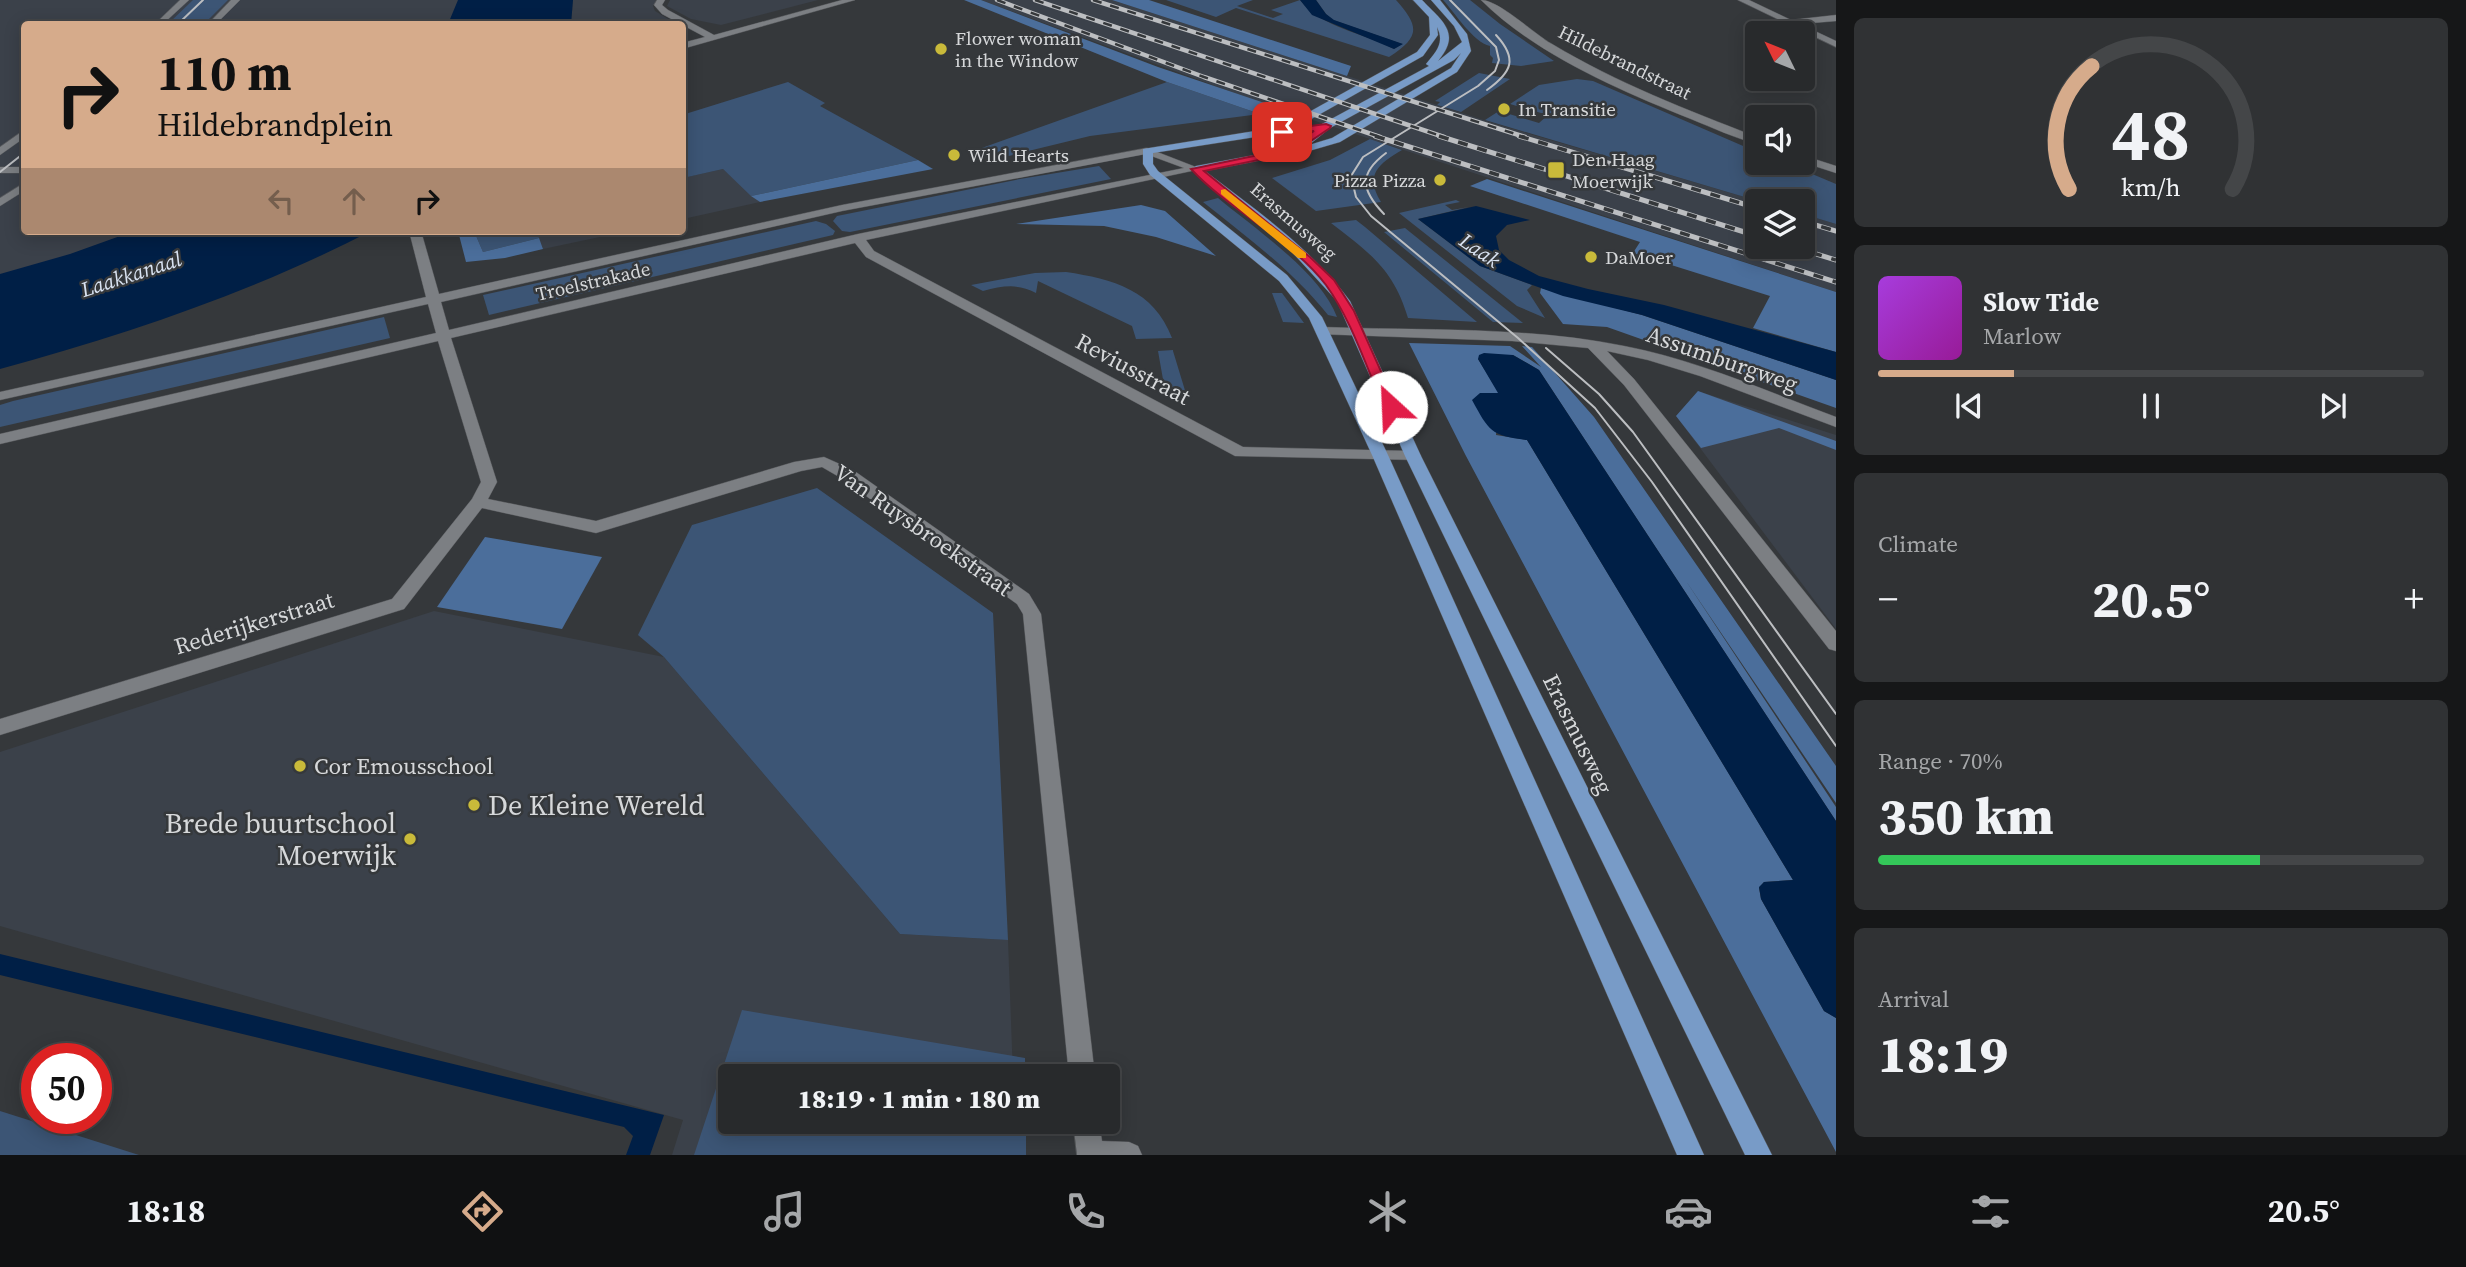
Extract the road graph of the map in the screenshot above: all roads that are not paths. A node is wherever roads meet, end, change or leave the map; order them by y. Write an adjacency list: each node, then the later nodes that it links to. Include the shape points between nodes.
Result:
1 (186, 0): 11 (street)
2 (236, 0): 12 (street)
3 (661, 0): 13 (street, via 665,12)
4 (851, 0): 18 (street)
5 (1417, 0): 9 (main road)
6 (1435, 0): 19 (main road, via 1459,27)
7 (1485, 0): 26 (street, Hildebrandstraat, via 1532,34 1602,74)
8 (1742, 0): 14 (street)
9 (1432, 18): 22 (main road, via 1444,27 1447,38 1441,53); 24 (main road, via 1434,35 1420,54 1301,121)
10 (1836, 18): 15 (street)
11 (162, 21)
12 (215, 21)
13 (682, 21)
14 (1782, 21)
15 (1806, 21)
16 (686, 23): 18 (street)
17 (1815, 35): 20 (street)
18 (713, 38): 21 (street)
19 (1465, 43): 22 (main road, via 1451,58); 28 (main road, via 1465,59 1448,74 1348,134)
20 (1836, 44)
21 (686, 45)
22 (1423, 71): 23 (main road)
23 (1326, 126): 24 (main road); 28 (main road)
24 (1262, 133): 27 (main road)
25 (21, 135): 29 (street)
26 (1745, 136)
27 (1147, 150): 31 (street, Erasmusweg); 35 (main road, via 1148,164); 40 (street, Troelstrakade, via 865,203)
28 (1290, 151): 31 (main road)
29 (0, 152)
30 (1815, 163): 34 (street)
31 (1196, 169): 35 (street, Troelstrakade); 42 (main road, Erasmusweg, via 1322,274)
32 (0, 170): 33 (street)
33 (21, 170)
34 (1836, 170)
35 (1158, 176): 39 (street, Troelstrakade); 41 (main road, via 1283,278 1308,306)
36 (21, 188): 37 (street)
37 (0, 203)
38 (416, 235): 40 (street)
39 (858, 238): 43 (street, Troelstrakade); 48 (street, Reviusstraat, via 870,254 1240,452)
40 (433, 298): 43 (street); 45 (street, Troelstrakade)
41 (1322, 331): 42 (street); 48 (main road)
42 (1357, 332): 44 (street, via 1542,338); 49 (main road, Erasmusweg)
43 (444, 336): 47 (street, Troelstrakade); 50 (street, via 489,482)
44 (1592, 345): 46 (street, Assumburgweg, via 1671,363); 51 (street, via 1629,382)
45 (0, 396)
46 (1836, 422)
47 (0, 439)
48 (1380, 455): 49 (street, Reviusstraat); 57 (main road)
49 (1413, 456): 58 (main road, Erasmusweg)
50 (478, 502): 52 (street, Rederijkerstraat, via 398,604); 53 (street, Van Ruysbroekstraat, via 596,527 824,462 1023,599 1032,614)
51 (1836, 644)
52 (0, 727)
53 (1081, 1064)
54 (1088, 1134): 55 (street)
55 (1090, 1154): 56 (street)
56 (1129, 1155)
57 (1691, 1155)
58 (1759, 1155)

